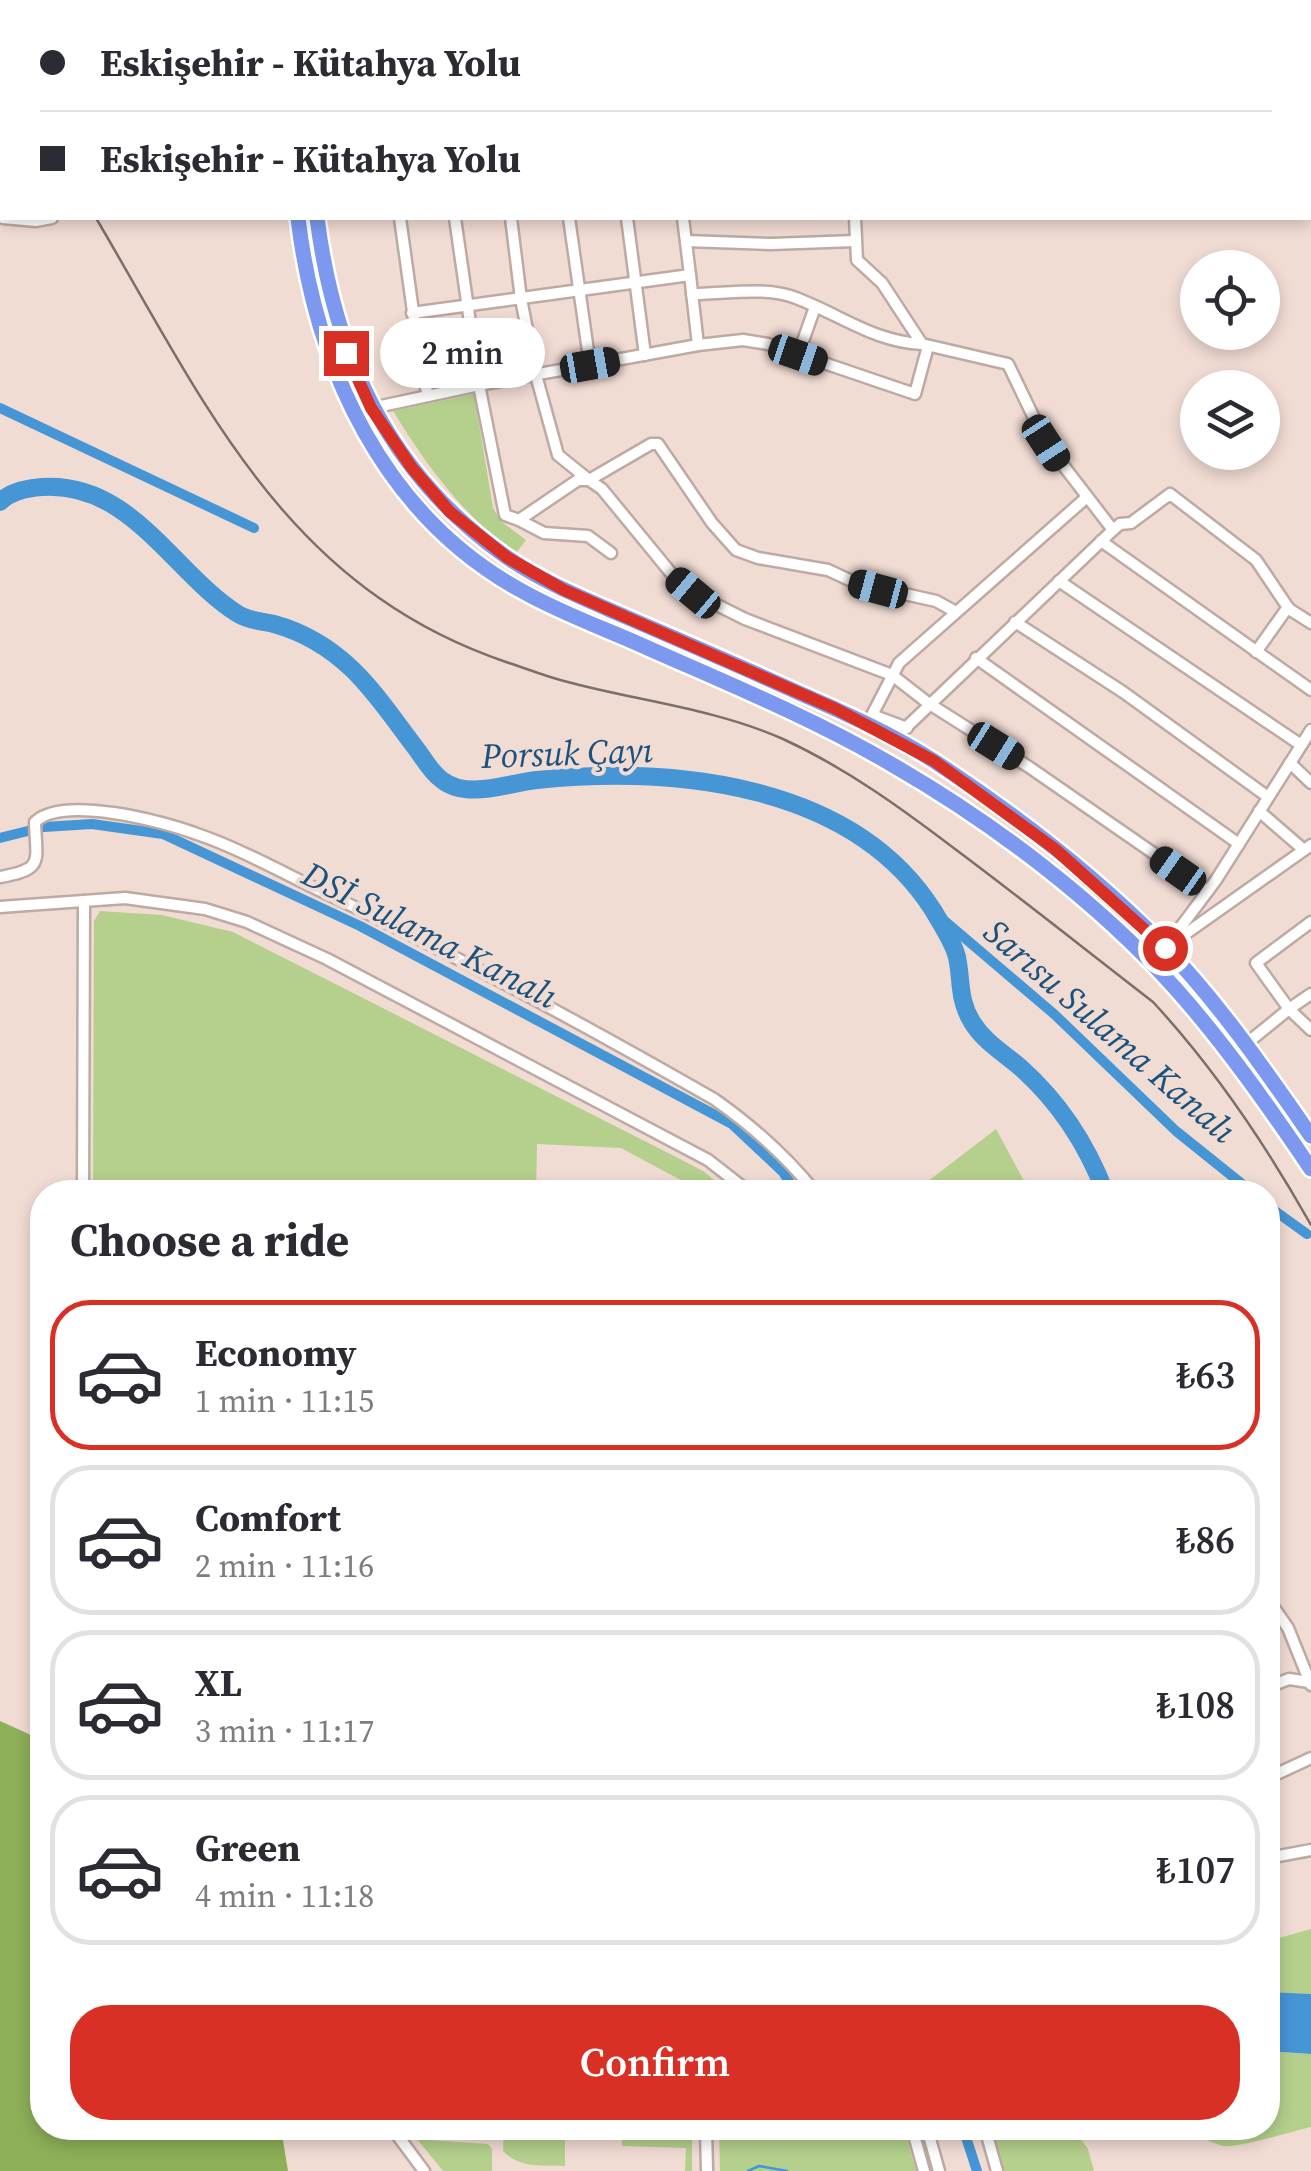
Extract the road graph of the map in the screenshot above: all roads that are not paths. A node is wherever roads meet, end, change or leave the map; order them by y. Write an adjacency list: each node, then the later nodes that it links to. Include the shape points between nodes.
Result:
1 (298, 220): 64 (highway, via 343,394 386,468 439,531 520,590 831,731 973,815 1156,968)
2 (317, 220): 28 (highway, via 346,353)
3 (400, 220): 19 (street)
4 (455, 220): 17 (street)
5 (511, 220): 16 (street)
6 (569, 220): 14 (street)
7 (627, 220): 13 (street)
8 (682, 220): 10 (street)
9 (855, 220): 11 (street)
10 (686, 241): 11 (street); 12 (street)
11 (855, 241): 20 (street, via 857,260 882,283)
12 (690, 274): 13 (street); 15 (street)
13 (637, 282): 14 (street); 22 (street)
14 (579, 291): 16 (street); 24 (street)
15 (692, 294): 18 (street, via 777,293); 21 (street)
16 (521, 299): 17 (street); 25 (street)
17 (468, 306): 19 (street); 26 (street)
18 (815, 307): 20 (street, via 880,338); 23 (street)
19 (412, 313): 27 (street)
20 (925, 345): 23 (street, via 914,394); 30 (street, via 1008,364 1046,443)
21 (698, 346): 22 (street); 23 (street, via 743,340)
22 (645, 355): 24 (street)
23 (798, 355)
24 (590, 365): 25 (street)
25 (536, 375): 26 (street); 29 (street, via 558,456)
26 (479, 385): 27 (street); 31 (street, via 501,500 506,515)
27 (428, 396): 28 (street)
28 (371, 408): 46 (highway, via 450,512 508,558 564,590)
29 (589, 480): 31 (street, via 578,480); 37 (street, via 658,444 736,550 828,570); 42 (street, via 693,593)
30 (1087, 498): 32 (street); 37 (street)
31 (519, 520): 34 (street, via 544,533 588,536)
32 (1113, 530): 33 (street); 36 (street, via 1170,494 1256,560)
33 (1101, 541): 35 (street); 40 (street)
34 (611, 553)
35 (1059, 581): 38 (street); 47 (street)
36 (1288, 606): 39 (street); 40 (street)
37 (956, 612): 42 (street)
38 (1015, 622): 41 (street); 50 (street)
39 (1311, 623)
40 (1256, 652): 43 (street)
41 (976, 658): 44 (street); 52 (street)
42 (892, 675): 44 (street); 46 (street, via 872,715)
43 (1311, 690)
44 (928, 703): 46 (street); 55 (street)
45 (1311, 730): 47 (street)
46 (901, 733): 59 (highway, via 1055,849)
47 (1301, 745): 48 (street)
48 (1290, 763): 49 (street); 50 (street)
49 (1311, 783)
50 (1268, 797): 51 (street)
51 (1260, 811): 52 (street); 53 (street)
52 (1239, 844): 55 (street)
53 (1307, 848): 59 (street)
54 (0, 877): 69 (street, via 27,872 37,852 35,822 59,811 133,816 202,835 507,983 714,1099)
55 (1208, 892): 59 (street)
56 (84, 901): 57 (street); 67 (street); 68 (street, via 167,902 247,922 708,1160)
57 (0, 907)
58 (1311, 922): 61 (street, via 1256,963)
59 (1165, 948): 63 (highway)
60 (1311, 994): 61 (street)
61 (1289, 1009): 62 (street); 63 (street)
62 (1311, 1030)
63 (1246, 1044): 64 (highway); 65 (highway)
64 (1231, 1056): 66 (highway)
65 (1311, 1136)
66 (1311, 1169)
67 (83, 1180)
68 (734, 1180)
69 (805, 1180)
70 (1280, 1616): 72 (street)
71 (1280, 1681): 72 (street)
72 (1310, 1683)
73 (1311, 1758): 74 (street)
74 (1280, 1772)
75 (1311, 1850): 76 (street)
76 (1280, 1855)
77 (401, 2140): 82 (street)
78 (706, 2140): 83 (street)
79 (915, 2140): 84 (street)
80 (930, 2140): 85 (street)
81 (989, 2140): 86 (street)
82 (424, 2171)
83 (707, 2171)
84 (924, 2171)
85 (938, 2171)
86 (997, 2171)

